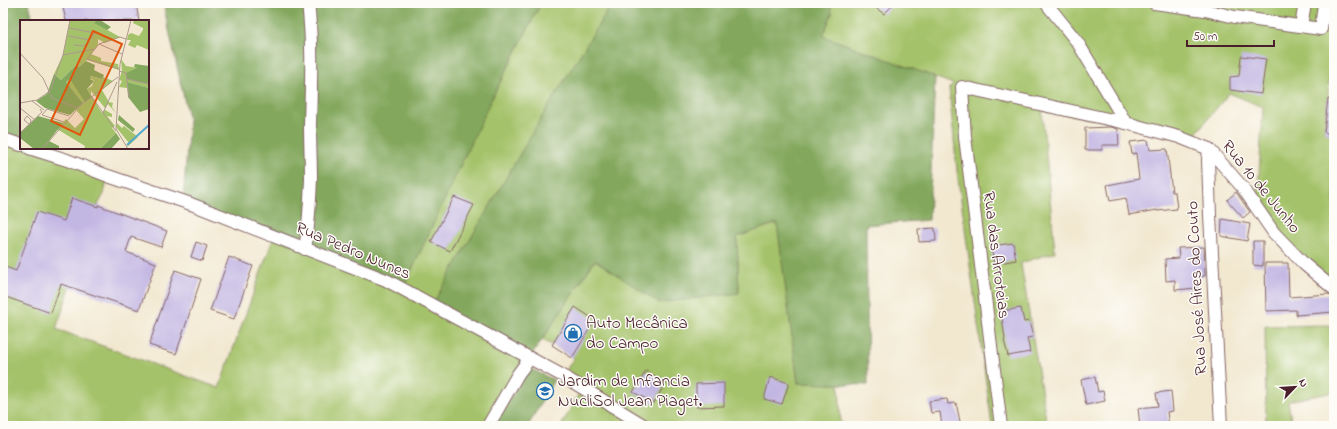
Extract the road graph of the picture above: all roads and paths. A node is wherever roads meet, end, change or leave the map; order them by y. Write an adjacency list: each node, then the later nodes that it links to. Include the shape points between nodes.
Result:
1 (308, 3): 15 (street, via 312,74 311,179)
2 (1046, 3): 10 (street, via 1078,43)
3 (1154, 3): 6 (street)
4 (1305, 3): 8 (street)
5 (1324, 3): 8 (street, via 1321,29)
6 (1187, 5): 7 (street)
7 (1205, 7): 8 (street, via 1235,17)
8 (1301, 26)
9 (962, 87): 10 (street, Rua 10 de Junho); 20 (street, Rua das Arroteias, via 967,160)
10 (1126, 123): 14 (street, Rua 10 de Junho, via 1180,137)
11 (3, 139): 12 (street)
12 (20, 145)
13 (32, 149): 15 (street, Rua Pedro Nunes, via 191,204)
14 (1209, 149): 16 (street, Rua 10 de Junho, via 1243,188 1274,233 1304,264); 21 (street, Rua José Aires do Couto)
15 (305, 249): 17 (street, Rua Pedro Nunes, via 386,280)
16 (1334, 289)
17 (530, 358): 18 (street); 19 (street, Rua Pedro Nunes)
18 (488, 426)
19 (645, 426)
20 (1001, 426)
21 (1221, 426)

